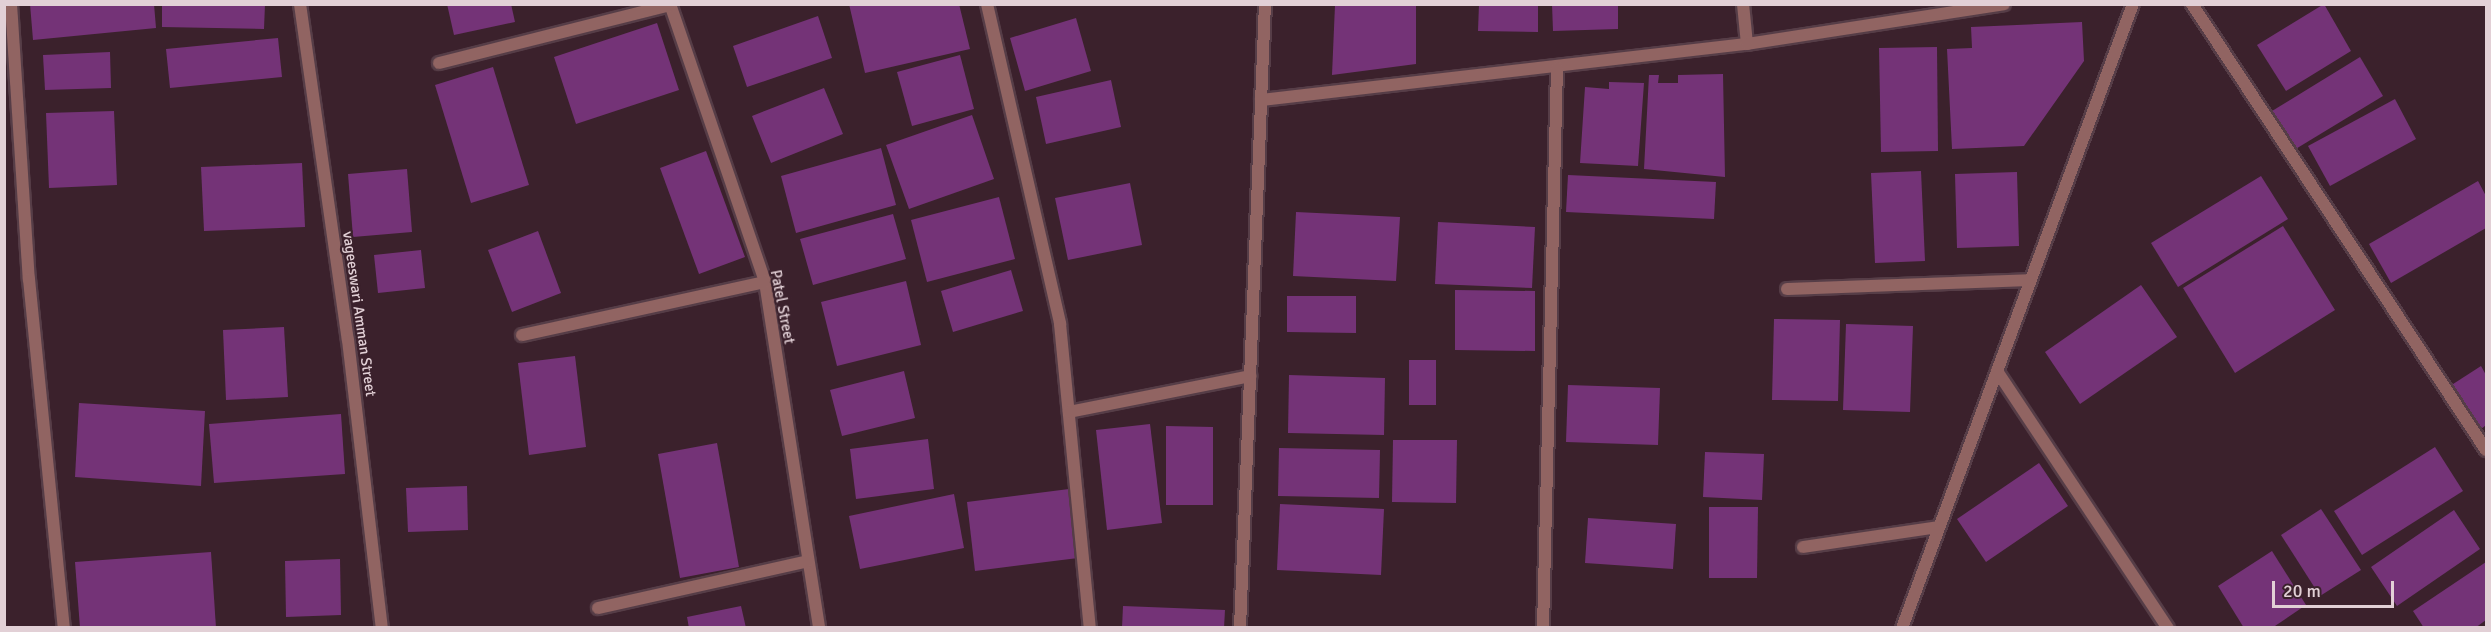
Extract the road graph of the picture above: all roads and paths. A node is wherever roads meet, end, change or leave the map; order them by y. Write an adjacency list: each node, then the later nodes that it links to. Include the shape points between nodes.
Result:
1 (11, 4): 26 (street, via 29,279)
2 (300, 4): 27 (street, vageeswari Amman Street, via 348,340)
3 (987, 4): 20 (street, via 1060,324)
4 (1265, 4): 13 (street)
5 (1743, 4): 10 (street)
6 (2004, 4): 10 (street)
7 (2133, 4): 14 (street)
8 (2192, 4): 21 (street)
9 (670, 5): 11 (street); 15 (street, Patel Street)
10 (1747, 44): 12 (street)
11 (439, 63)
12 (1557, 68): 13 (street); 31 (street)
13 (1261, 100): 19 (street)
14 (2030, 280): 16 (street); 18 (street)
15 (765, 282): 17 (street); 24 (street, Patel Street)
16 (1787, 290)
17 (522, 335)
18 (1996, 371): 22 (street); 33 (street)
19 (1250, 376): 20 (street); 30 (street)
20 (1069, 412): 29 (street)
21 (2487, 450)
22 (1939, 527): 23 (street); 32 (street)
23 (1803, 547)
24 (808, 561): 25 (street); 28 (street, Patel Street)
25 (598, 608)
26 (64, 627)
27 (382, 627)
28 (819, 627)
29 (1090, 627)
30 (1240, 627)
31 (1543, 627)
32 (1902, 627)
33 (2168, 627)

